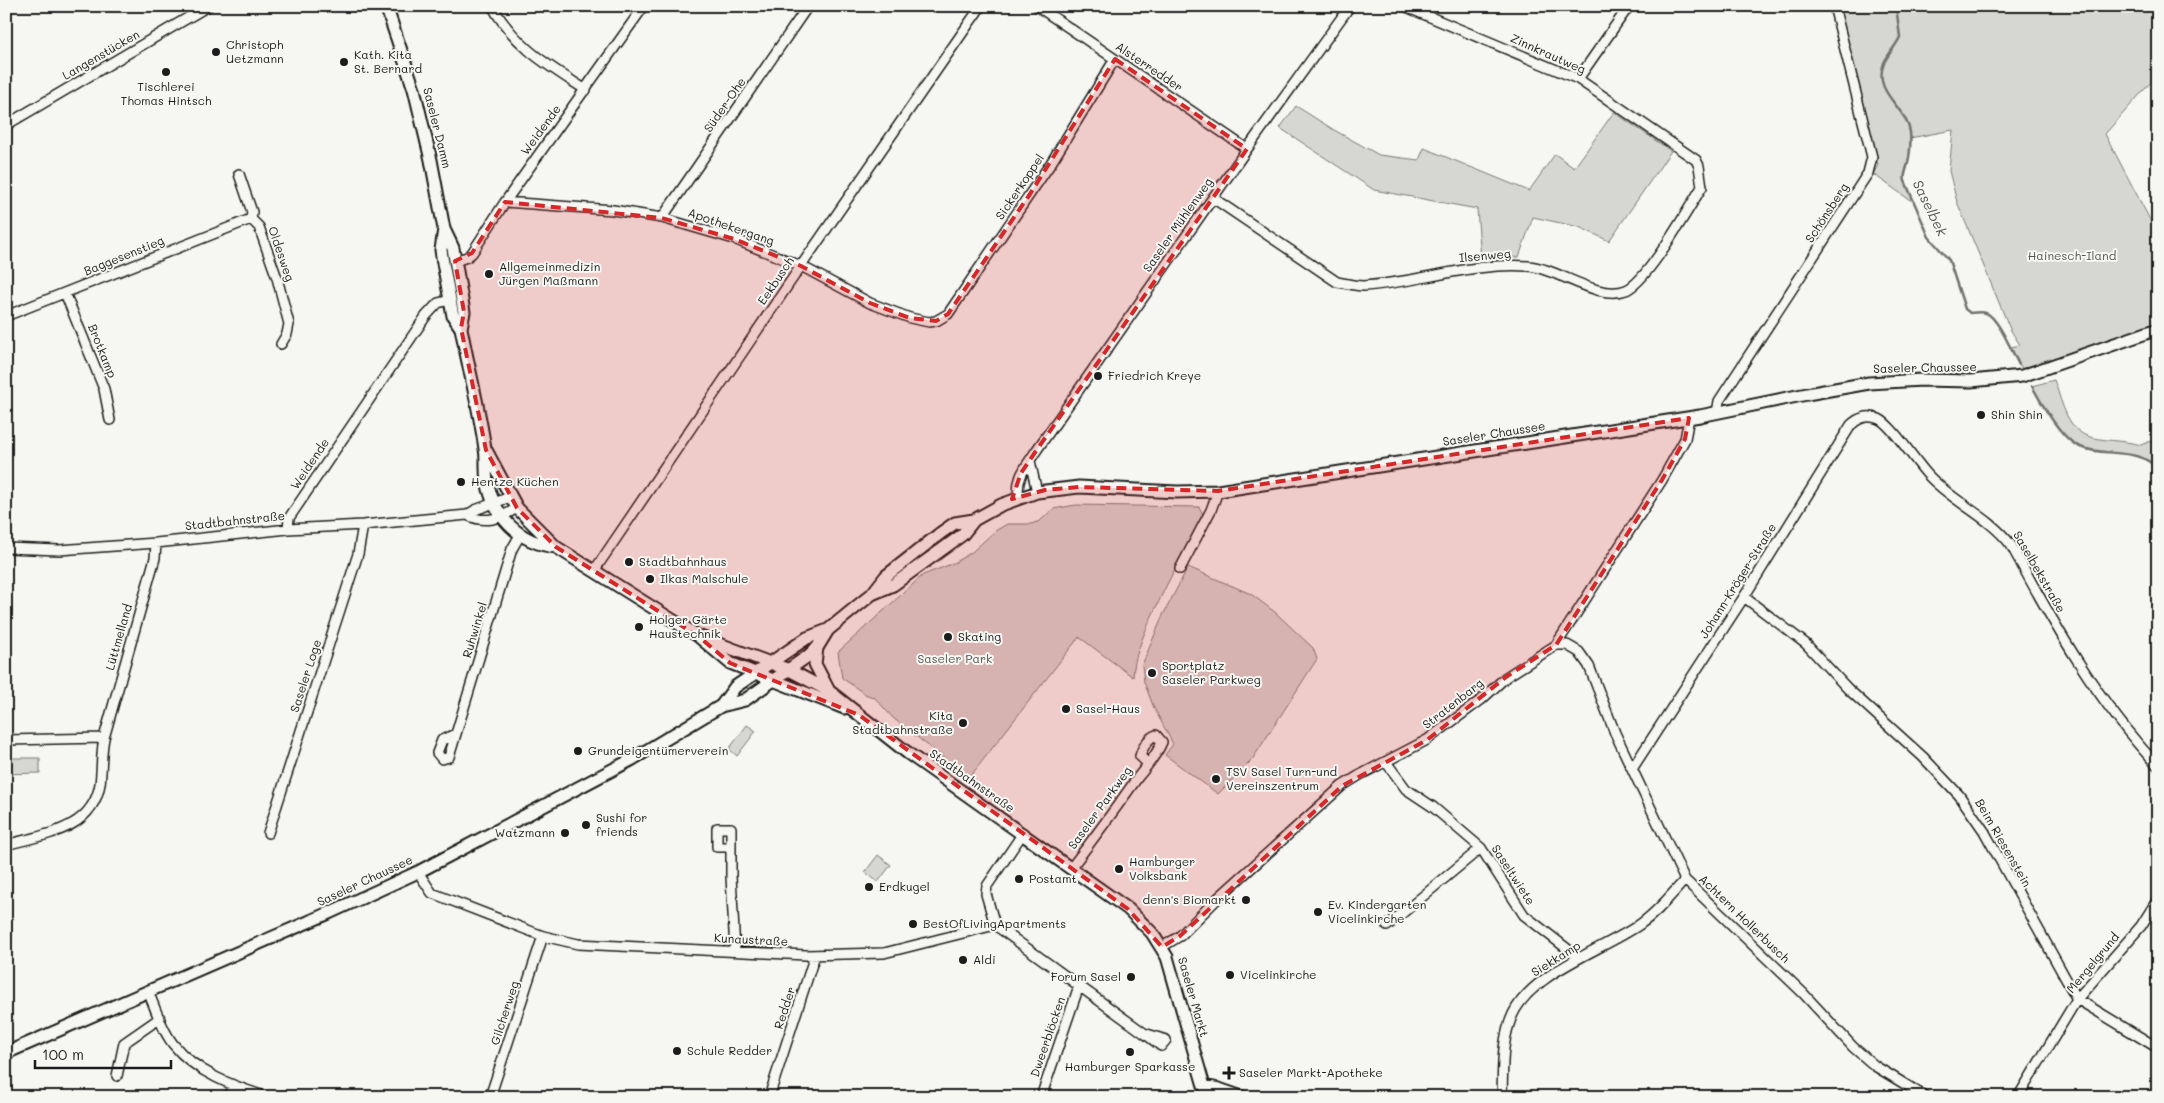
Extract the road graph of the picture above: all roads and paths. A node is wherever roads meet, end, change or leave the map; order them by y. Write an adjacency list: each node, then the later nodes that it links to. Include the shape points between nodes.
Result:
1 (208, 6): 15 (street, Langenstücken)
2 (386, 6): 23 (main road, Saseler Damm, via 414,89)
3 (492, 6): 14 (street, via 504,27 520,44)
4 (644, 6): 14 (street, Weidende)
5 (808, 6): 21 (street, Süder-Ohe)
6 (980, 6): 25 (street, Eekbusch)
7 (1037, 6): 12 (street, Alsterredder)
8 (1350, 6): 16 (street, Saseler Mühlenweg)
9 (1404, 6): 13 (street, Zinnkrautweg)
10 (1629, 6): 13 (street)
11 (1834, 6): 33 (street, Schönsberg, via 1870,148 1871,165 1719,401)
12 (1115, 59): 16 (street, Alsterredder); 29 (street, Sickerkoppel, via 1025,202 948,314)
13 (1578, 79): 17 (street, Zinnkrautweg)
14 (586, 90): 20 (street, Weidende)
15 (6, 125)
16 (1247, 149): 19 (street, Saseler Mühlenweg)
17 (1696, 160): 19 (street, Ilsenweg, via 1702,187 1643,276 1626,290 1600,291 1530,266 1486,266 1361,286 1337,282)
18 (239, 174): 22 (street, Oldesweg, via 252,212)
19 (1213, 198): 38 (street, Saseler Mühlenweg)
20 (505, 202): 21 (street, Apothekergang, via 613,210); 24 (street, Weidende, via 472,253)
21 (662, 218): 25 (street, Apothekergang, via 734,239)
22 (251, 219): 26 (street, Baggesenstieg); 32 (street, Oldesweg, via 258,226 274,270 289,324)
23 (444, 229): 24 (main road, Saseler Damm); 27 (main road, Saseler Damm, via 441,250)
24 (455, 261): 30 (main road, Saseler Damm, via 464,312)
25 (801, 266): 29 (street, Apothekergang, via 870,303 910,318); 54 (street, Eekbusch)
26 (65, 293): 28 (street, Baggesenstieg); 36 (street, Brotkamp, via 104,389)
27 (450, 300): 30 (main road, Saseler Damm, via 453,316); 48 (street, Weidende, via 438,303 426,316 289,518)
28 (6, 316)
29 (936, 321)
30 (461, 328): 37 (main road, Saseler Damm)
31 (2158, 329): 33 (main road, Saseler Chaussee, via 2022,376 1972,381 1869,383)
32 (281, 344)
33 (1717, 413): 35 (main road, Saseler Chaussee)
34 (1872, 417): 55 (street, Johann-Kröger-Straße, via 1859,418 1851,425); 72 (street, Saselbekstraße, via 1883,422 1942,489 2003,534 2068,646 2123,725)
35 (1689, 418): 39 (main road, Saseler Chaussee); 58 (street, Stratenbarg, via 1685,439 1662,480)
36 (110, 420)
37 (486, 450): 41 (main road, Saseler Damm); 43 (main road, Saseler Damm, via 487,481)
38 (1030, 461): 40 (street); 42 (street, Saseler Mühlenweg, via 1018,482)
39 (1218, 491): 40 (main road, Saseler Chaussee, via 1079,488); 53 (street)
40 (1037, 492): 42 (main road, Saseler Chaussee)
41 (510, 498): 43 (street, Stadtbahnstraße); 44 (main road, Saseler Damm)
42 (1019, 498): 56 (main road, Saseler Chaussee, via 974,520 962,535 893,585 872,594)
43 (495, 503): 45 (street, Stadtbahnstraße); 46 (main road, Saseler Damm)
44 (517, 508): 46 (street, Stadtbahnstraße); 51 (main road, Stadtbahnstraße)
45 (467, 515): 46 (street, Stadtbahnstraße, via 485,521); 47 (street, Stadtbahnstraße)
46 (502, 517): 49 (main road, Stadtbahnstraße)
47 (363, 525): 48 (street, Stadtbahnstraße); 74 (street, Saseler Loge, via 358,554)
48 (288, 529): 50 (street, Stadtbahnstraße)
49 (520, 535): 51 (main road, Stadtbahnstraße, via 539,544); 67 (street, Ruhwinkel, via 512,550)
50 (156, 544): 52 (street, Stadtbahnstraße, via 59,550); 68 (street, Lüttmelland, via 155,558)
51 (556, 547): 54 (main road, Stadtbahnstraße)
52 (6, 548)
53 (1180, 569)
54 (594, 571): 57 (main road, Stadtbahnstraße)
55 (1744, 597): 73 (street, Johann-Kröger-Straße); 92 (street, Beim Riesenstein, via 1800,639 1959,795 1984,831)
56 (828, 630): 59 (main road, Saseler Chaussee); 60 (main road, Saseler Chaussee, via 807,638)
57 (698, 636): 60 (main road, Stadtbahnstraße); 62 (main road, Stadtbahnstraße, via 730,663)
58 (1556, 645): 70 (street, Stratenbarg, via 1506,678 1427,740); 73 (street, Achtern Hollerbusch, via 1567,645 1579,652 1588,666)
59 (817, 648): 61 (main road, Saseler Chaussee); 64 (main road, via 816,668)
60 (772, 663): 61 (main road, Stadtbahnstraße); 62 (main road, Saseler Chaussee)
61 (789, 670): 63 (main road, Saseler Chaussee); 64 (main road, Stadtbahnstraße)
62 (756, 674): 63 (main road, Stadtbahnstraße); 65 (main road, Saseler Chaussee, via 735,687)
63 (774, 681): 65 (main road, Saseler Chaussee, via 745,700); 66 (main road, Stadtbahnstraße)
64 (829, 691): 66 (main road, Stadtbahnstraße)
65 (721, 706): 80 (main road, Saseler Chaussee, via 631,760)
66 (859, 716): 75 (main road, Stadtbahnstraße)
67 (456, 734)
68 (104, 738): 69 (street); 76 (street, Lüttmelland, via 99,786 94,802 81,820 71,826)
69 (6, 740)
70 (1386, 762): 78 (street, Saseltwiete, via 1406,789 1433,807); 86 (street, Stratenbarg, via 1342,786 1180,936)
71 (1148, 764): 79 (street, Saseler Parkweg)
72 (2158, 766)
73 (1632, 769): 81 (street, Achtern Hollerbusch)
74 (268, 833)
75 (1023, 833): 79 (main road, Stadtbahnstraße); 83 (street, via 987,886 986,894)
76 (6, 845)
77 (731, 847): 87 (street)
78 (1480, 848): 84 (street); 89 (street, Saseltwiete, via 1524,915)
79 (1071, 868): 86 (main road, Saseler Markt, via 1128,909)
80 (418, 872): 85 (street, Kunaustraße, via 432,893); 91 (main road, Saseler Chaussee)
81 (1684, 880): 89 (street, Siekkamp, via 1654,914 1638,926); 107 (street, Achtern Hollerbusch, via 1803,992 1853,1048 1875,1066)
82 (2158, 899): 92 (street, Mergelgrund, via 2141,926)
83 (995, 925): 88 (street, Kunaustraße, via 884,953); 90 (street)
84 (1387, 926)
85 (543, 936): 87 (street, Kunaustraße, via 578,944); 102 (street, Gilcherweg)
86 (1162, 947): 99 (main road, Saseler Markt)
87 (735, 951): 88 (street, Kunaustraße)
88 (816, 955): 103 (street, Redder)
89 (1580, 958): 106 (street, Siekkamp, via 1531,990 1520,1002 1505,1038)
90 (1079, 986): 94 (street); 104 (street, Dweerblöcken)
91 (148, 991): 93 (street); 96 (main road, Saseler Chaussee)
92 (2077, 999): 95 (street, Beim Riesenstein); 108 (street, Mergelgrund)
93 (160, 1018): 97 (street, via 124,1042); 98 (street, via 172,1043 185,1057 200,1069)
94 (1144, 1033)
95 (2158, 1048)
96 (6, 1053)
97 (117, 1076)
98 (233, 1086): 100 (street); 101 (street)
99 (1204, 1092): 105 (main road, via 1219,1089)
100 (229, 1097)
101 (267, 1097)
102 (490, 1097)
103 (769, 1097)
104 (1041, 1097)
105 (1242, 1097)
106 (1502, 1097)
107 (1926, 1097)
108 (2018, 1097)

